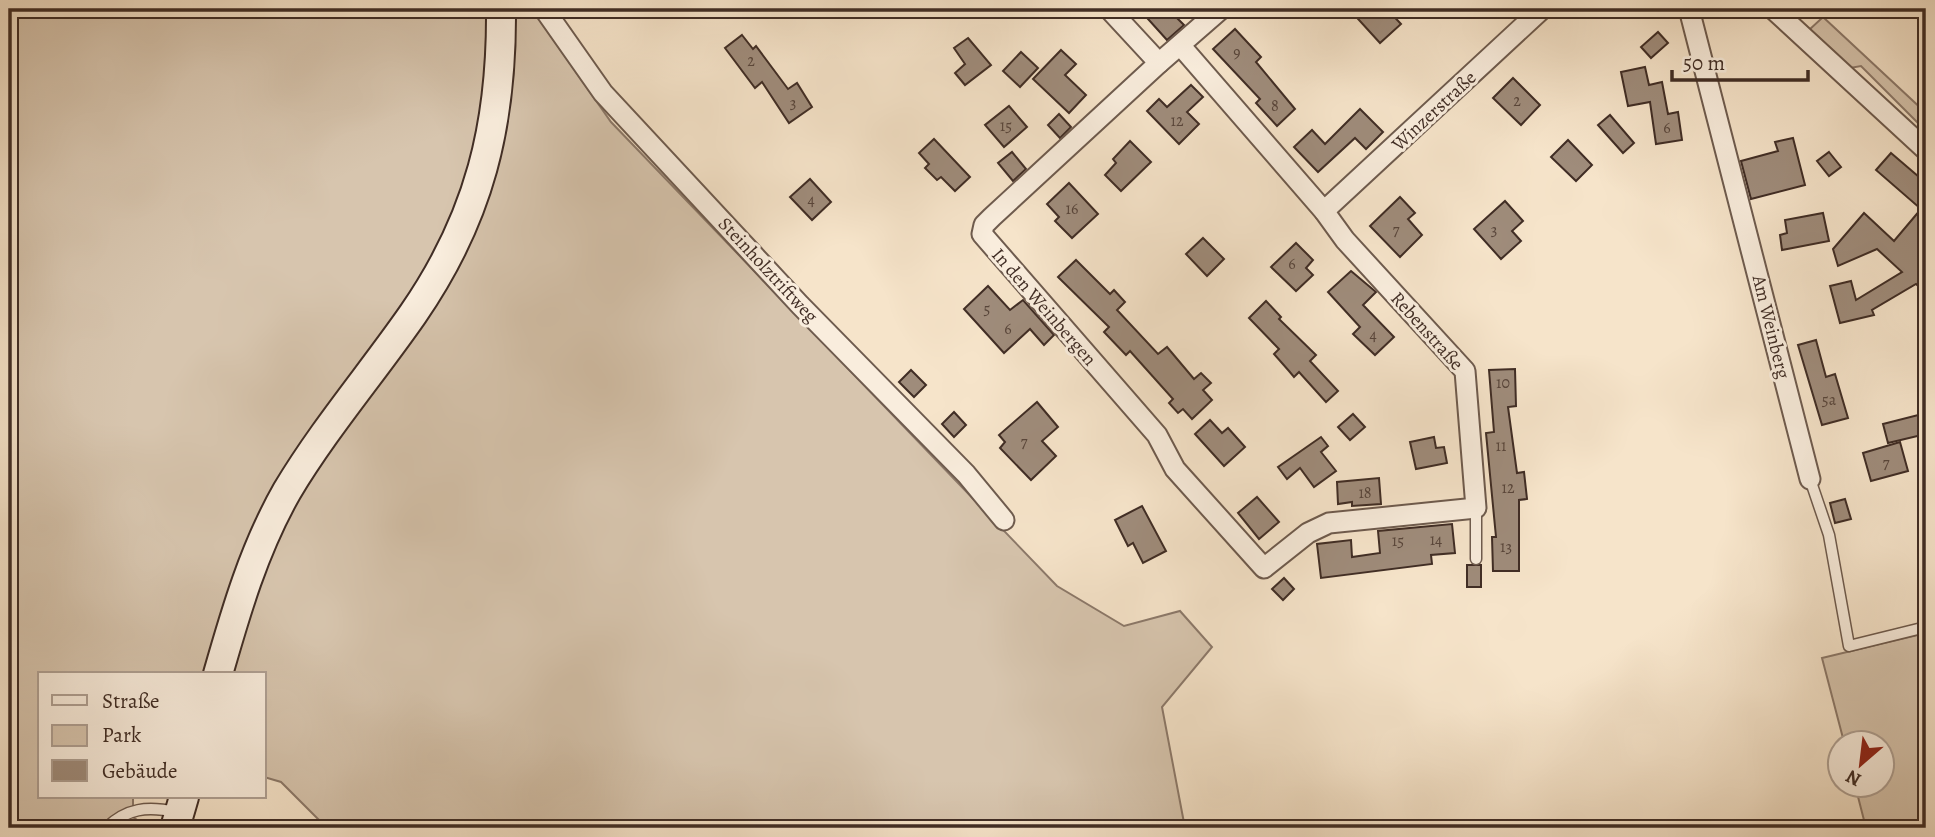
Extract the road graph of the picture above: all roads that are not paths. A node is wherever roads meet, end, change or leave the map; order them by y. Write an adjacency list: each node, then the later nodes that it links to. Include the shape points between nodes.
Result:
1 (501, 9): 17 (main road, via 497,107 463,227 414,312 286,494 247,577)
2 (544, 9): 14 (street, Steinholztriftweg, via 603,93 800,305 966,474)
3 (1109, 9): 9 (street)
4 (1221, 9): 8 (street, In den Weinbergen)
5 (1542, 9): 11 (street, Winzerstraße)
6 (1689, 9): 12 (street, Am Weinberg)
7 (1773, 9): 10 (street)
8 (1180, 45): 9 (street, In den Weinbergen); 11 (street, Rebenstraße)
9 (1159, 63): 13 (street, In den Weinbergen, via 992,217 982,234 1157,435 1175,469 1264,568 1308,533 1329,523)
10 (1926, 150)
11 (1324, 211): 13 (street, Rebenstraße, via 1465,371)
12 (1810, 479): 16 (lane, Am Weinberg, via 1829,534 1849,646)
13 (1476, 508): 15 (lane)
14 (1004, 520)
15 (1476, 559)
16 (1926, 627)
17 (219, 672)
18 (180, 813): 19 (lane, via 160,809 122,813)
19 (106, 828)

